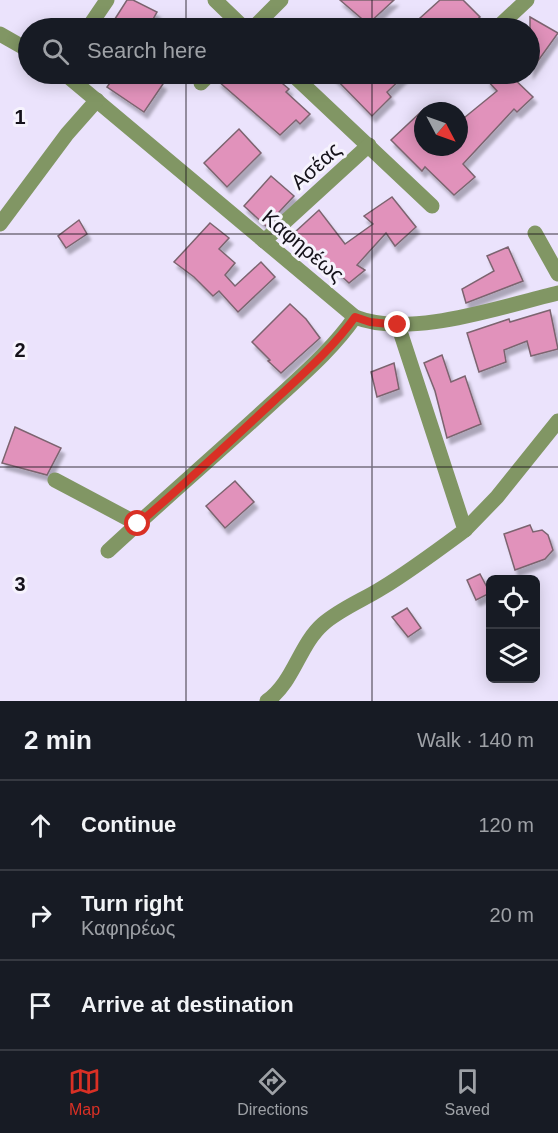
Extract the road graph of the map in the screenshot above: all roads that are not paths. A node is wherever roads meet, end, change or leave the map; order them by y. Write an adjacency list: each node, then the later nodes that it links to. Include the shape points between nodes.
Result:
1 (107, 0): 5 (street)
2 (215, 0): 6 (street)
3 (281, 0): 7 (street)
4 (527, 0): 8 (street)
5 (95, 18)
6 (234, 18)
7 (263, 18)
8 (508, 18)
9 (0, 34): 10 (street)
10 (18, 44)
11 (78, 84): 13 (street, Καφηρέως)
12 (303, 84): 14 (street)
13 (98, 100): 16 (street, via 71,128); 18 (street, Καφηρέως)
14 (369, 145): 15 (street); 18 (street, Ασέας)
15 (432, 206)
16 (0, 224)
17 (535, 233): 19 (street)
18 (264, 241): 21 (street, Καφηρέως)
19 (558, 274)
20 (558, 293): 22 (street, Καφηρέως, via 446,319)
21 (355, 317): 22 (street, Καφηρέως); 25 (street, via 304,372)
22 (398, 325): 26 (street)
23 (558, 421): 26 (street)
24 (55, 480): 25 (street)
25 (138, 524): 27 (street)
26 (465, 530): 28 (street, via 401,576 325,622 316,630 287,681)
27 (108, 551)
28 (267, 701)

